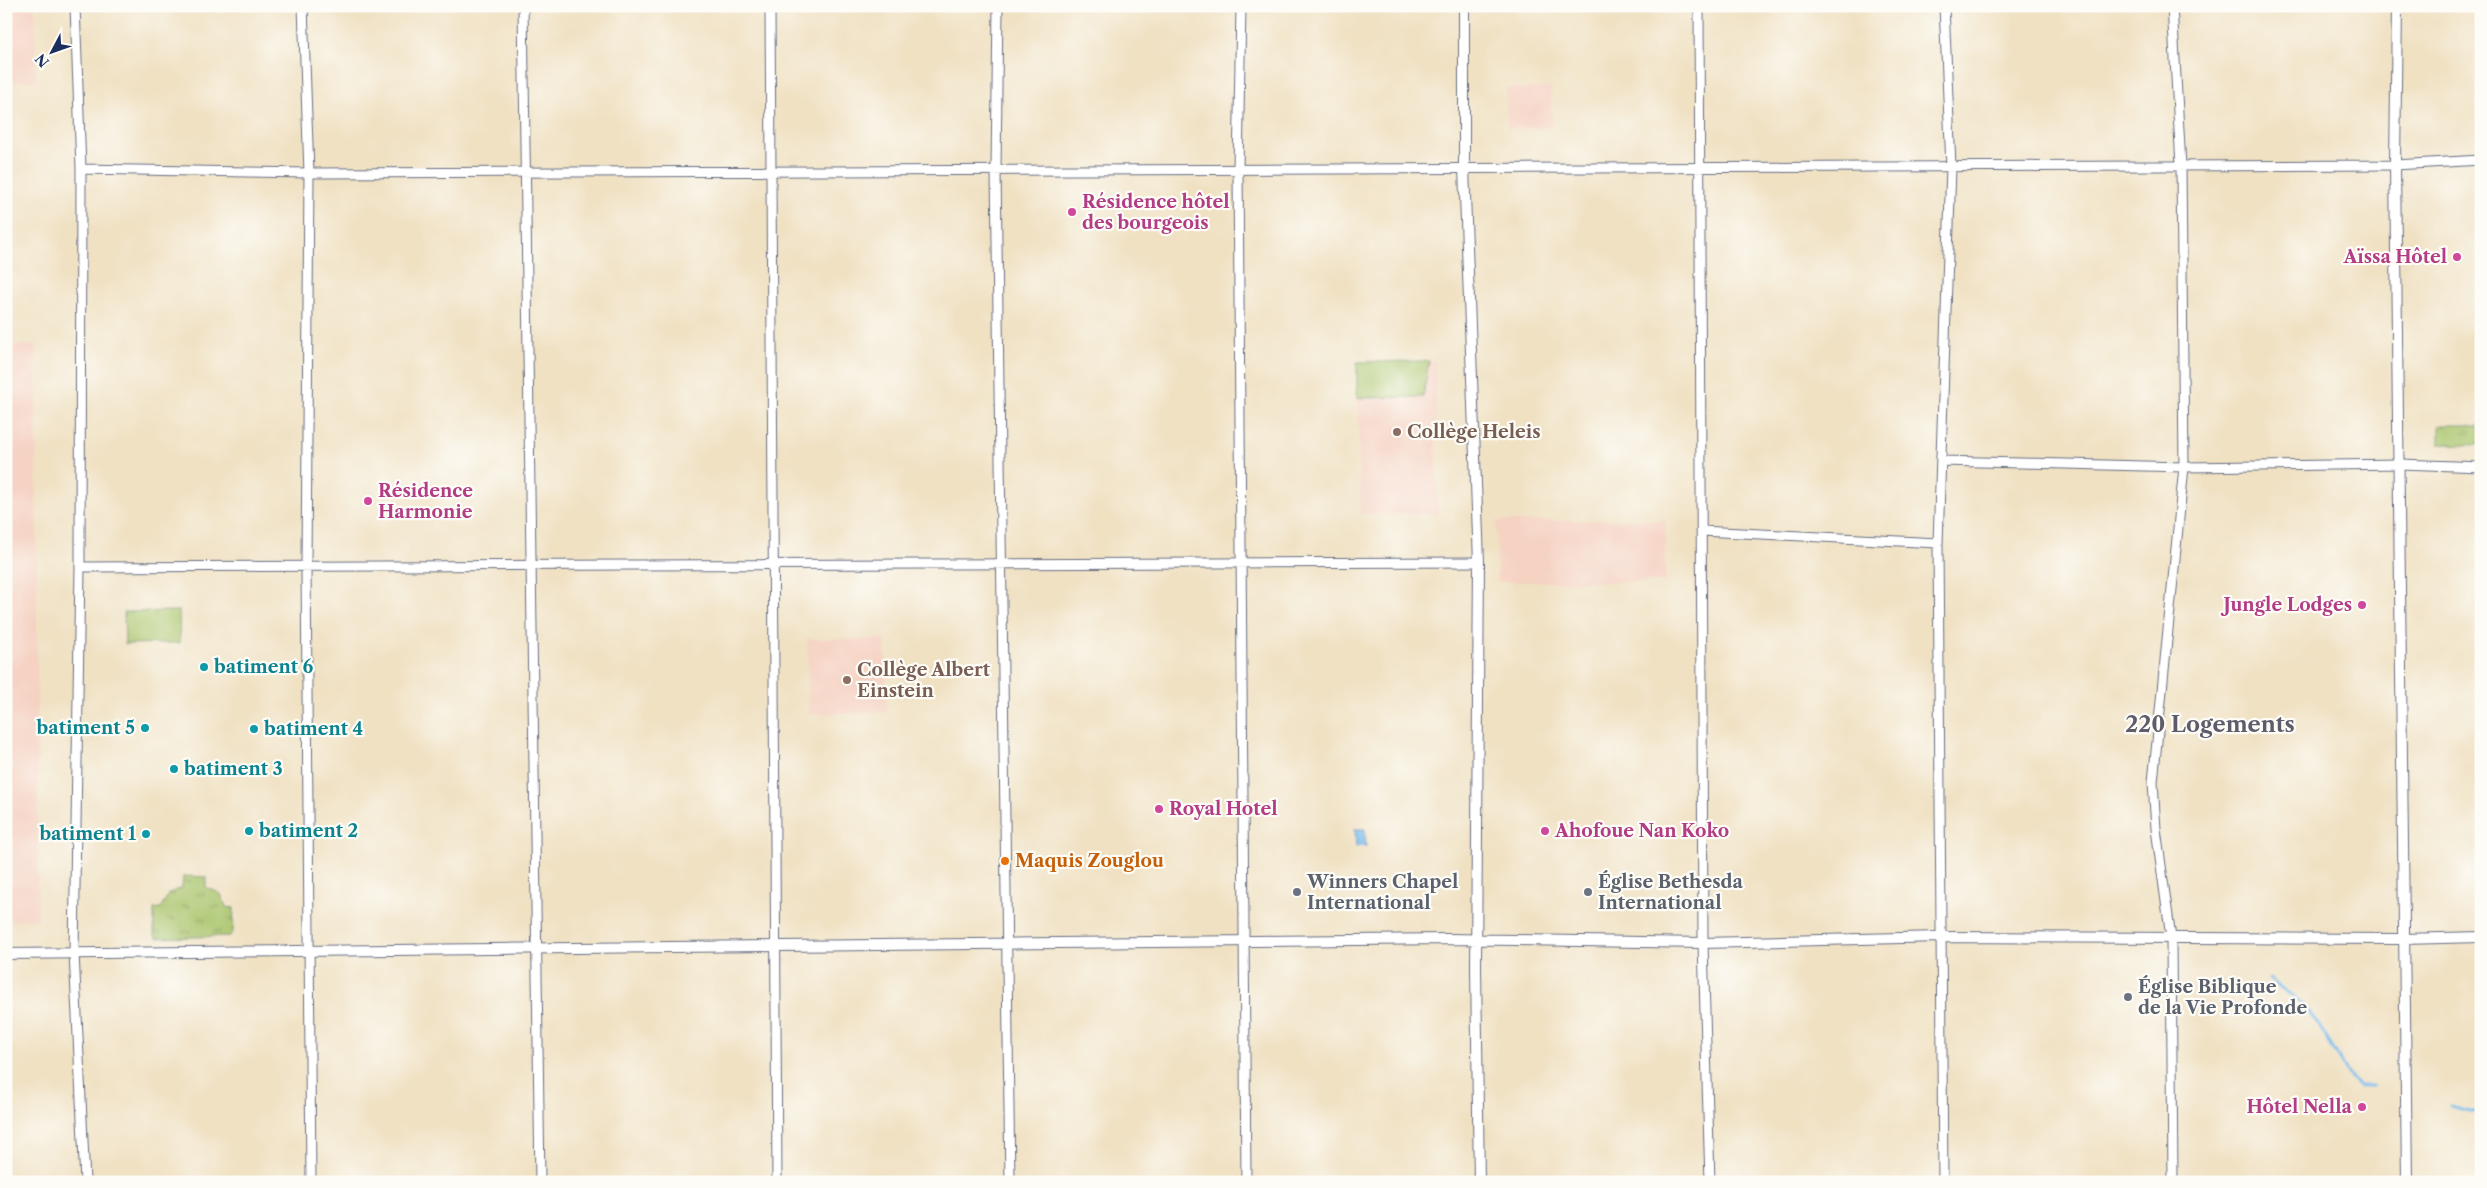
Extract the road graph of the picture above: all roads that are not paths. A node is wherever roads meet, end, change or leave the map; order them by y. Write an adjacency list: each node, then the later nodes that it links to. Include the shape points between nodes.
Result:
1 (75, 6): 18 (street)
2 (303, 6): 23 (street)
3 (523, 6): 22 (street)
4 (770, 6): 21 (street)
5 (998, 6): 20 (street)
6 (1241, 6): 19 (street)
7 (1464, 6): 16 (street)
8 (1699, 6): 17 (street)
9 (1944, 6): 15 (street)
10 (2172, 6): 14 (street)
11 (2396, 6): 13 (street)
12 (2481, 160): 13 (street)
13 (2395, 165): 14 (street); 25 (street)
14 (2182, 166): 15 (street); 26 (street)
15 (1951, 167): 17 (street); 24 (street)
16 (1464, 168): 17 (street); 19 (street); 32 (street)
17 (1700, 168): 28 (street)
18 (81, 169): 23 (street); 36 (street)
19 (1238, 169): 20 (street); 31 (street)
20 (996, 170): 21 (street); 30 (street)
21 (771, 171): 22 (street); 33 (street)
22 (525, 172): 23 (street); 35 (street)
23 (309, 173): 34 (street)
24 (1941, 461): 26 (street); 29 (street)
25 (2400, 464): 26 (street); 27 (street); 40 (street)
26 (2184, 467): 39 (street, via 2153,782)
27 (2481, 467)
28 (1701, 531): 29 (street); 44 (street)
29 (1938, 543): 37 (street)
30 (1002, 562): 31 (street); 33 (street); 43 (street)
31 (1241, 562): 32 (street); 42 (street)
32 (1479, 562): 41 (street)
33 (773, 563): 35 (street); 45 (street)
34 (306, 566): 35 (street); 36 (street); 47 (street)
35 (531, 567): 46 (street)
36 (80, 568): 48 (street)
37 (1940, 937): 39 (street); 44 (street); 58 (street)
38 (2481, 937): 40 (street)
39 (2171, 938): 40 (street); 59 (street)
40 (2403, 939): 60 (street)
41 (1476, 940): 42 (street); 44 (street); 56 (street)
42 (1245, 941): 43 (street); 55 (street)
43 (1008, 943): 45 (street); 54 (street)
44 (1703, 943): 57 (street)
45 (776, 947): 46 (street); 53 (street)
46 (537, 948): 47 (street); 52 (street)
47 (308, 949): 48 (street); 51 (street)
48 (74, 953): 49 (street); 50 (street)
49 (6, 954)
50 (85, 1182)
51 (310, 1182)
52 (540, 1182)
53 (777, 1182)
54 (1010, 1182)
55 (1246, 1182)
56 (1478, 1182)
57 (1710, 1182)
58 (1943, 1182)
59 (2174, 1182)
60 (2407, 1182)

